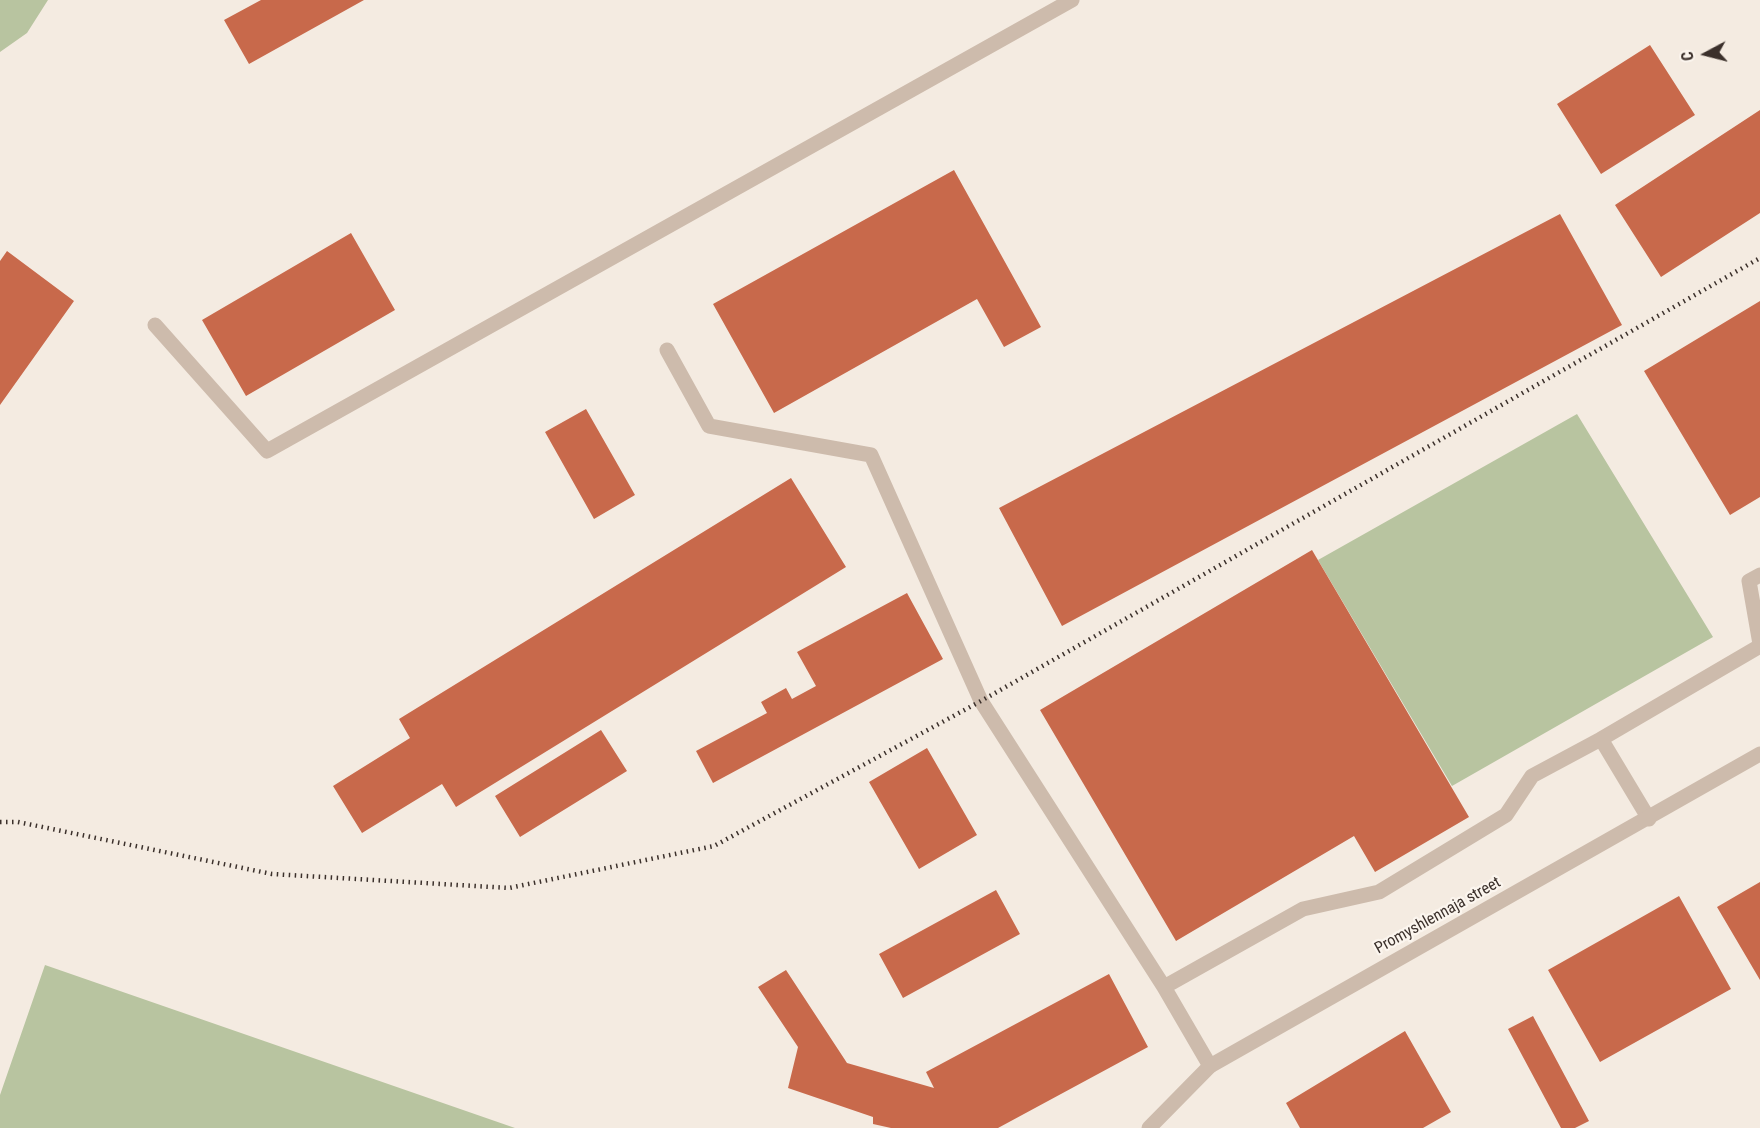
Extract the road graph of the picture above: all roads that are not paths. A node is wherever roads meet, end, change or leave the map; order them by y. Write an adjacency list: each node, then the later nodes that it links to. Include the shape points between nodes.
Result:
1 (1072, 0): 2 (street, via 267,451)
2 (155, 325)
3 (667, 350): 9 (street, via 709,426 871,455 981,701)
4 (1760, 575): 5 (street, via 1749,581)
5 (1760, 645): 6 (street)
6 (1601, 739): 8 (street); 9 (street, via 1532,776 1506,815 1379,892 1303,909)
7 (1760, 754): 8 (street, Promyshlennaja street)
8 (1649, 819): 10 (street, Promyshlennaja street)
9 (1164, 987): 10 (street)
10 (1210, 1066): 11 (street, Promyshlennaja street)
11 (1149, 1128)

